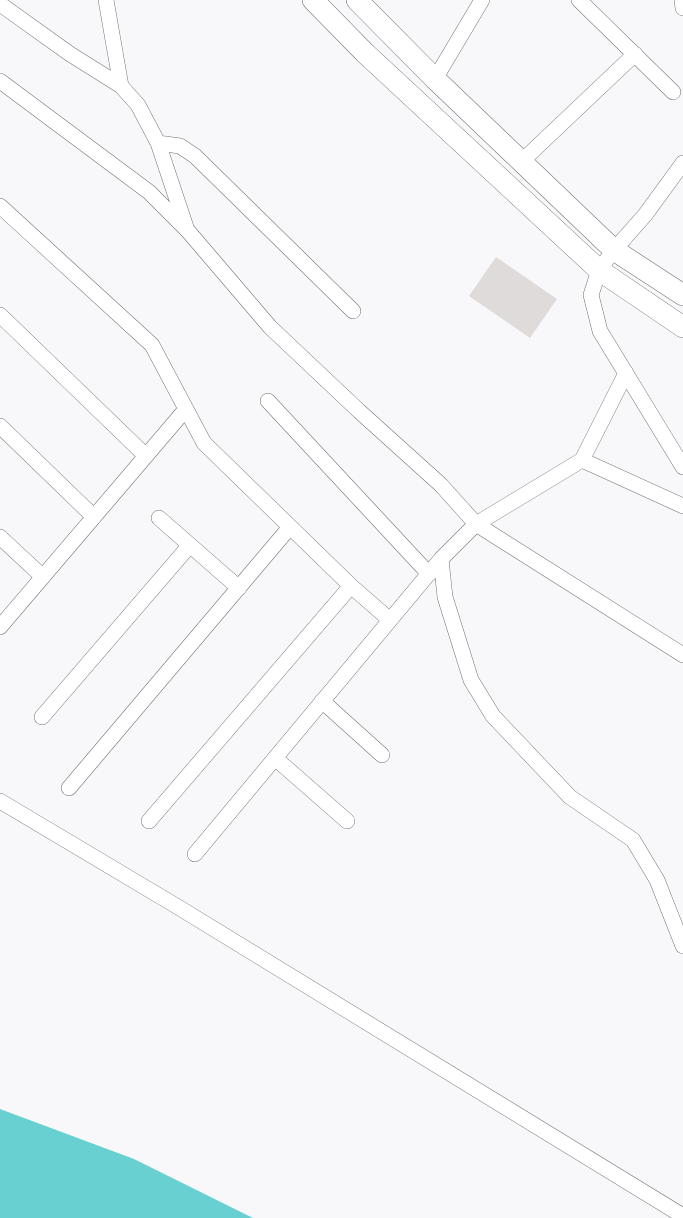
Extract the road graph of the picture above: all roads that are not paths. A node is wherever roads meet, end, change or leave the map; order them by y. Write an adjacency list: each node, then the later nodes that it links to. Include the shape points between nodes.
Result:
1 (106, 0): 12 (street)
2 (313, 0): 20 (main road, via 365,53)
3 (357, 0): 10 (main road)
4 (482, 0): 10 (street)
5 (579, 0): 9 (street)
6 (682, 0): 8 (street)
7 (0, 4): 12 (street, via 70,54)
8 (683, 8)
9 (635, 54): 13 (street); 15 (street)
10 (435, 79): 15 (main road)
11 (0, 81): 18 (street, via 149,192)
12 (121, 86): 14 (street, via 138,105)
13 (673, 92)
14 (158, 143): 18 (street); 22 (street, via 180,146 195,156)
15 (521, 162): 19 (main road)
16 (683, 163): 19 (street, via 645,215)
17 (0, 206): 27 (street, via 152,345)
18 (188, 231): 35 (street, via 270,327 359,412 441,485)
19 (614, 250): 20 (street); 21 (main road)
20 (599, 270): 24 (main road); 25 (street, via 591,295 600,331)
21 (683, 295)
22 (353, 310)
23 (0, 315): 29 (street)
24 (683, 327)
25 (626, 373): 30 (street); 31 (street)
26 (268, 401): 40 (street)
27 (186, 409): 29 (street); 36 (street, via 204,443)
28 (0, 426): 33 (street)
29 (146, 456): 33 (street)
30 (582, 460): 32 (street); 35 (street)
31 (683, 467)
32 (683, 506)
33 (94, 517): 41 (street)
34 (159, 518): 38 (street)
35 (476, 524): 39 (street); 46 (street)
36 (290, 527): 42 (street); 43 (street)
37 (0, 537): 41 (street)
38 (190, 545): 43 (street); 48 (street)
39 (441, 559): 40 (street); 56 (street, via 446,597 471,680 493,716 570,797 633,840 657,880)
40 (429, 574): 44 (street)
41 (43, 577): 45 (street)
42 (352, 586): 44 (street); 53 (street)
43 (239, 588): 51 (street)
44 (390, 620): 47 (street)
45 (0, 627)
46 (683, 655)
47 (322, 701): 49 (street); 50 (street)
48 (42, 717)
49 (382, 755)
50 (274, 758): 54 (street); 55 (street)
51 (69, 788)
52 (0, 801): 57 (street)
53 (149, 821)
54 (348, 821)
55 (194, 854)
56 (683, 946)
57 (683, 1216)

